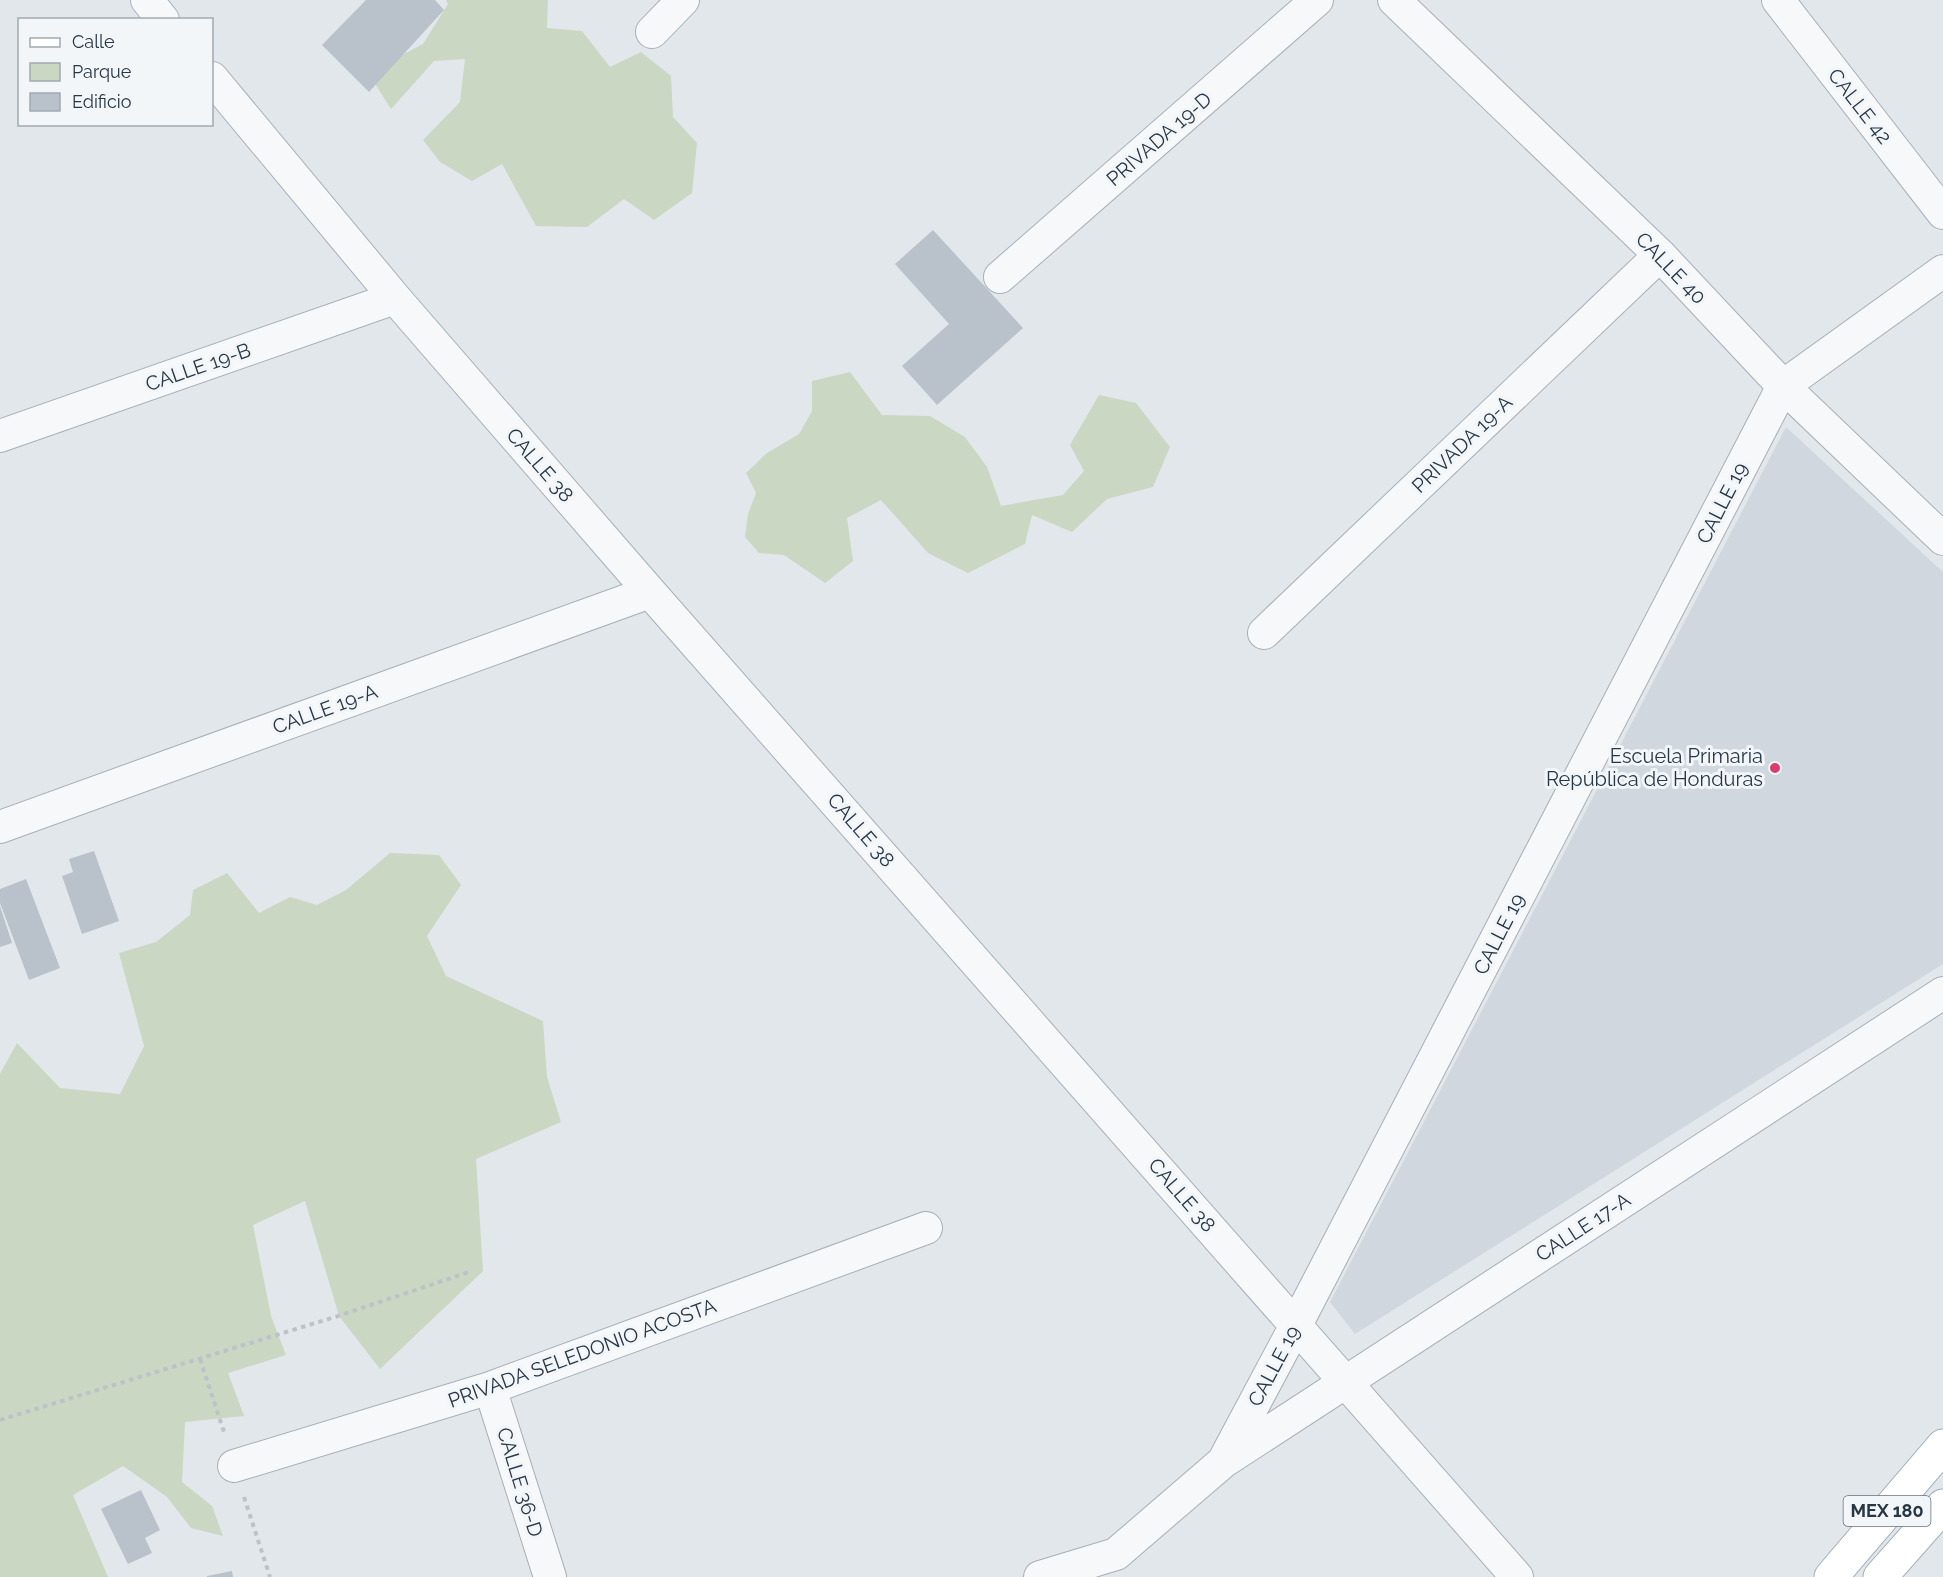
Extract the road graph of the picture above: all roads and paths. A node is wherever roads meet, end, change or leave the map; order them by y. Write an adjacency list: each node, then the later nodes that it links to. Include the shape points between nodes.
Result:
1 (147, 0): 6 (street)
2 (683, 0): 7 (street)
3 (1317, 0): 12 (street, PRIVADA 19-D)
4 (1394, 0): 10 (street, CALLE 40)
5 (1778, 0): 9 (street, CALLE 42)
6 (161, 18)
7 (652, 32)
8 (213, 79): 13 (street, CALLE 38)
9 (1943, 213)
10 (1660, 255): 14 (street, CALLE 40); 18 (street, PRIVADA 19-A)
11 (1943, 270): 14 (street, CALLE 19)
12 (1000, 277)
13 (395, 298): 15 (street, CALLE 19-B); 17 (street, CALLE 38)
14 (1783, 386): 16 (street, CALLE 40); 23 (street, CALLE 19)
15 (0, 436)
16 (1943, 539)
17 (650, 591): 19 (street, CALLE 19-A); 23 (street, CALLE 38)
18 (1264, 633)
19 (0, 827)
20 (1943, 993): 24 (street, CALLE 17-A)
21 (926, 1228): 25 (street, PRIVADA SELEDONIO ACOSTA)
22 (469, 1272): 26 (path)
23 (1296, 1325): 24 (street, CALLE 38); 28 (street, CALLE 19)
24 (1346, 1382): 28 (street, CALLE 17-A); 33 (street, CALLE 38)
25 (490, 1388): 29 (street, PRIVADA SELEDONIO ACOSTA); 31 (street, CALLE 36-D)
26 (0, 1420)
27 (1943, 1446): 34 (main road, MEX 180)
28 (1223, 1462): 32 (street, CALLE 19, via 1116,1554)
29 (234, 1466)
30 (1943, 1506): 35 (main road, MEX 180)
31 (550, 1577)
32 (1040, 1577)
33 (1517, 1577)
34 (1831, 1577)
35 (1880, 1577)

